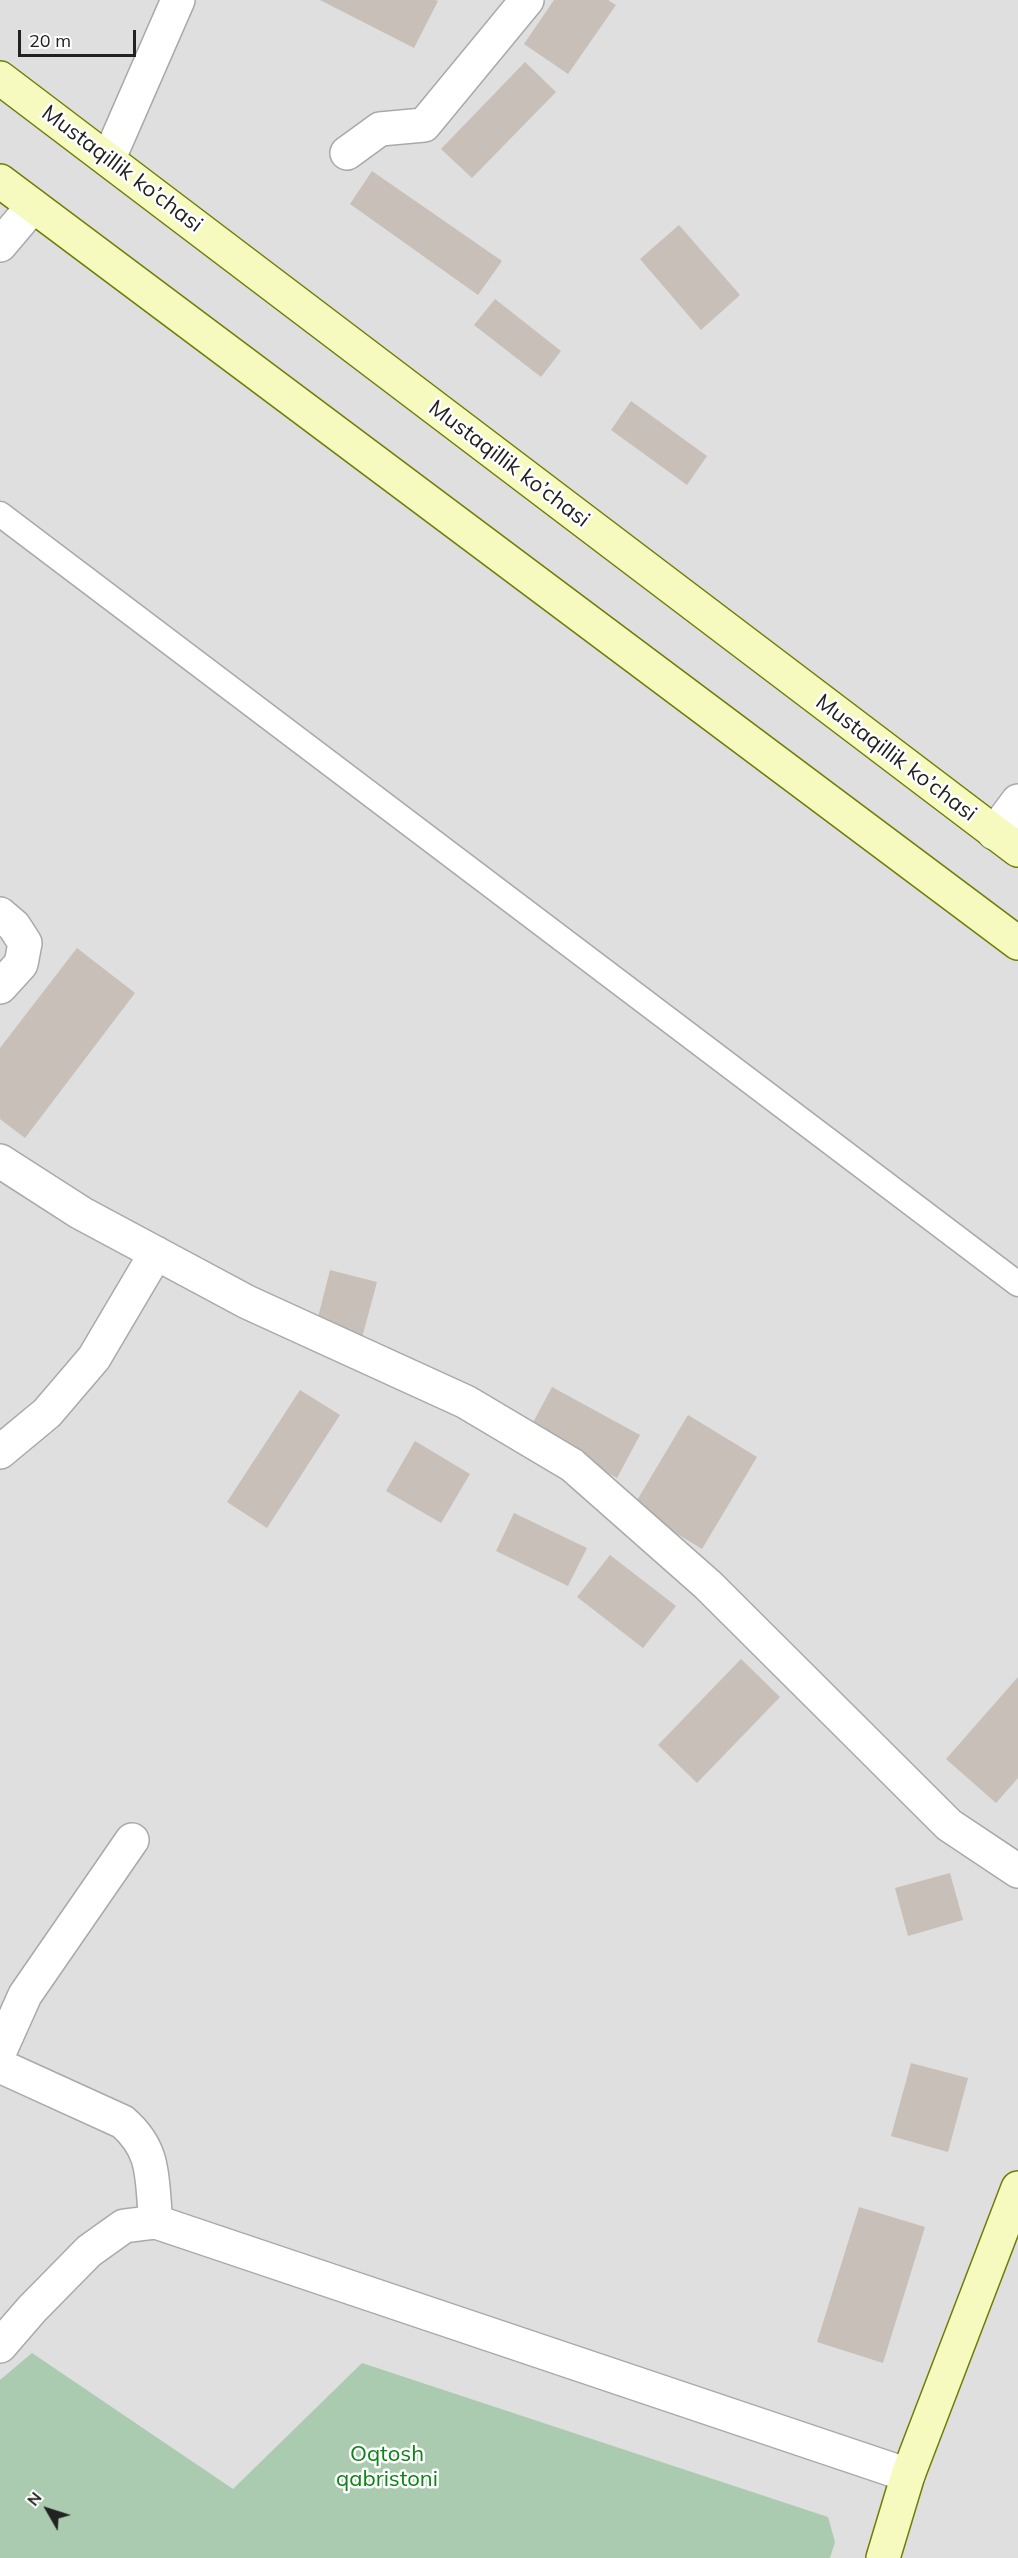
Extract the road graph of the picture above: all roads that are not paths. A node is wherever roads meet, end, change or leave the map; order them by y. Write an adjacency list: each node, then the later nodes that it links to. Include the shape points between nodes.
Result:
1 (178, 0): 5 (street)
2 (527, 0): 4 (street, via 424,125 380,129)
3 (0, 78): 5 (main road, Mustaqillik ko’chasi)
4 (347, 153)
5 (109, 158): 11 (main road, Mustaqillik ko’chasi)
6 (0, 181): 7 (main road)
7 (33, 206): 8 (street); 13 (main road)
8 (0, 245)
9 (0, 514): 17 (lane)
10 (1018, 801): 11 (street)
11 (1006, 841)
12 (0, 914): 14 (street, via 25,943 21,964)
13 (1018, 943)
14 (0, 987)
15 (0, 1161): 16 (street, via 81,1213)
16 (156, 1254): 18 (street, via 94,1358 47,1413); 20 (street, via 247,1302 466,1402 572,1465 708,1584 949,1825)
17 (1018, 1284)
18 (0, 1452)
19 (132, 1840): 21 (street, via 25,1995)
20 (1018, 1871)
21 (0, 2051)
22 (0, 2066): 24 (street, via 123,2121 139,2136 149,2157)
23 (1018, 2188): 26 (main road)
24 (156, 2222): 25 (street, via 124,2226 89,2252); 26 (street)
25 (0, 2346)
26 (908, 2475): 27 (main road)
27 (883, 2558)

